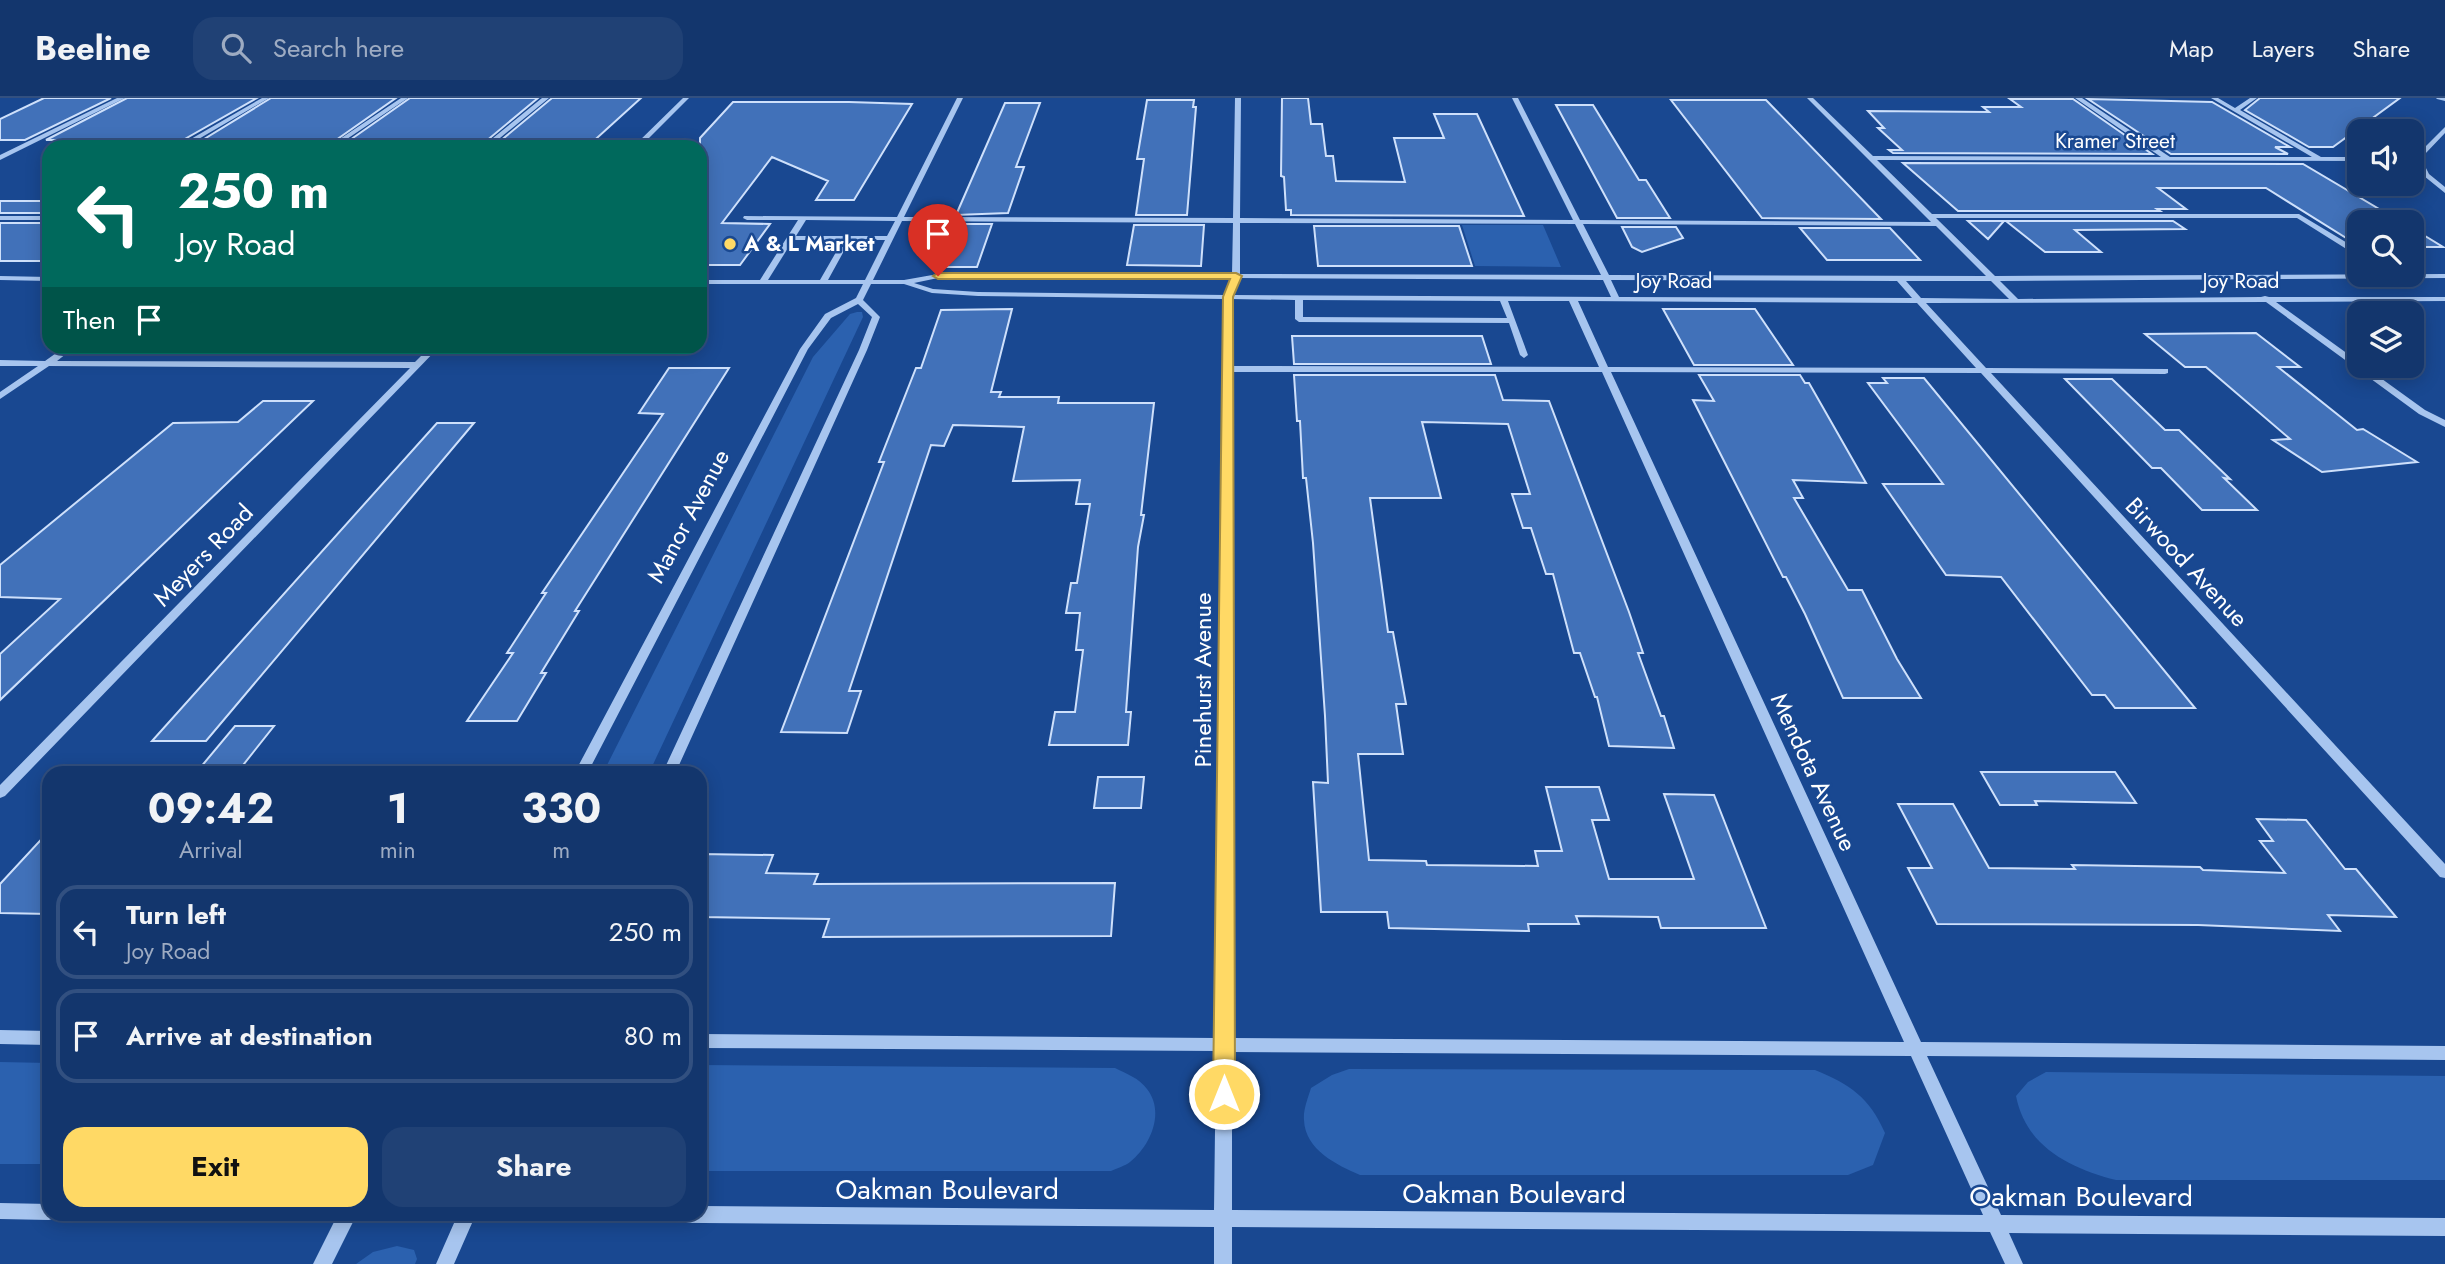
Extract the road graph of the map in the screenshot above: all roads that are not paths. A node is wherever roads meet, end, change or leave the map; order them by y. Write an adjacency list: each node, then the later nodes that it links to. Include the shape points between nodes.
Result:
1 (122, 98): 22 (street)
2 (266, 98): 17 (street)
3 (405, 98): 18 (street)
4 (546, 98): 19 (street)
5 (686, 98): 20 (street)
6 (960, 98): 34 (street)
7 (1238, 98): 35 (street, Pinehurst Avenue)
8 (1515, 98): 36 (street)
9 (1810, 98): 23 (street)
10 (2078, 98): 24 (street)
11 (2214, 98): 15 (street)
12 (2254, 98): 15 (street)
13 (2439, 98): 14 (street)
14 (2445, 99)
15 (2236, 110): 25 (street)
16 (2445, 129): 21 (street)
17 (192, 140)
18 (342, 140)
19 (494, 140)
20 (643, 140)
21 (2424, 151)
22 (0, 158)
23 (1871, 158): 24 (street, Kramer Street); 29 (street)
24 (2169, 159): 25 (street, Kramer Street)
25 (2321, 159): 26 (street, Kramer Street)
26 (2347, 159)
27 (2424, 172): 28 (street)
28 (2445, 191)
29 (1930, 216): 37 (street); 41 (street, via 2299,216)
30 (0, 218): 31 (street)
31 (42, 218)
32 (747, 218): 33 (street)
33 (803, 219): 34 (street); 38 (street)
34 (897, 220): 35 (street); 40 (street)
35 (1236, 221): 36 (street); 43 (street, Pinehurst Avenue)
36 (1577, 222): 37 (street); 47 (street)
37 (1938, 224): 48 (street)
38 (791, 238): 39 (street); 52 (street)
39 (848, 238): 40 (street); 53 (street)
40 (888, 238): 54 (street)
41 (2347, 246)
42 (2347, 275): 48 (street, Joy Road)
43 (1236, 276): 47 (street, Joy Road); 55 (street, Joy Road, via 938,276); 56 (street, Pinehurst Avenue)
44 (2424, 276): 45 (street, Joy Road)
45 (2445, 276)
46 (0, 278): 49 (street)
47 (1605, 278): 50 (street, Joy Road); 60 (street)
48 (1994, 278): 50 (street, Joy Road); 65 (street)
49 (42, 279)
50 (1899, 279): 64 (street, Birwood Avenue)
51 (707, 282): 52 (street, Joy Road)
52 (762, 282): 53 (street, Joy Road)
53 (823, 282): 54 (street, Joy Road)
54 (866, 282): 55 (street, Joy Road); 63 (street)
55 (904, 282): 56 (street, Joy Road, via 932,291 978,294)
56 (1228, 297): 57 (street, Joy Road); 73 (street, Pinehurst Avenue)
57 (1299, 297): 58 (street, Joy Road); 66 (street, via 1299,319)
58 (1503, 298): 59 (street, Joy Road); 66 (street)
59 (1572, 298): 60 (street, Joy Road); 74 (street, Mendota Avenue)
60 (1616, 298): 64 (street, Joy Road)
61 (2264, 298): 62 (street, Joy Road); 65 (street, Joy Road); 78 (street, via 2421,412)
62 (2445, 299)
63 (859, 300): 79 (street, Manor Avenue, via 828,316 804,349); 80 (street, via 876,317 863,350)
64 (1918, 300): 65 (street, Joy Road); 75 (street, Birwood Avenue)
65 (2016, 301)
66 (1512, 321): 69 (street)
67 (61, 354): 71 (street)
68 (428, 354): 72 (street, Meyers Road)
69 (1524, 355)
70 (0, 363): 71 (street)
71 (48, 363): 72 (street); 77 (street)
72 (418, 365): 81 (street, Meyers Road)
73 (1228, 369): 74 (street); 86 (street, Pinehurst Avenue)
74 (1605, 370): 75 (street); 87 (street, Mendota Avenue)
75 (1983, 370): 76 (street); 82 (street, Birwood Avenue)
76 (2165, 371)
77 (0, 396)
78 (2445, 424)
79 (584, 766)
80 (672, 766)
81 (0, 793)
82 (2445, 873)
83 (0, 1037): 84 (street)
84 (42, 1038)
85 (707, 1041): 86 (street)
86 (1224, 1044): 87 (street); 92 (street, Pinehurst Avenue)
87 (1915, 1048): 88 (street); 95 (street, Mendota Avenue)
88 (2445, 1053)
89 (0, 1211): 90 (street)
90 (42, 1212)
91 (707, 1215): 92 (street, Oakman Boulevard)
92 (1223, 1219): 95 (street, Oakman Boulevard); 99 (street, Pinehurst Avenue)
93 (344, 1221): 97 (street)
94 (464, 1221): 98 (street)
95 (1996, 1224): 96 (street, Oakman Boulevard); 100 (street, Mendota Avenue)
96 (2445, 1227)
97 (321, 1264)
98 (445, 1264)
99 (1223, 1264)
100 (2014, 1264)

